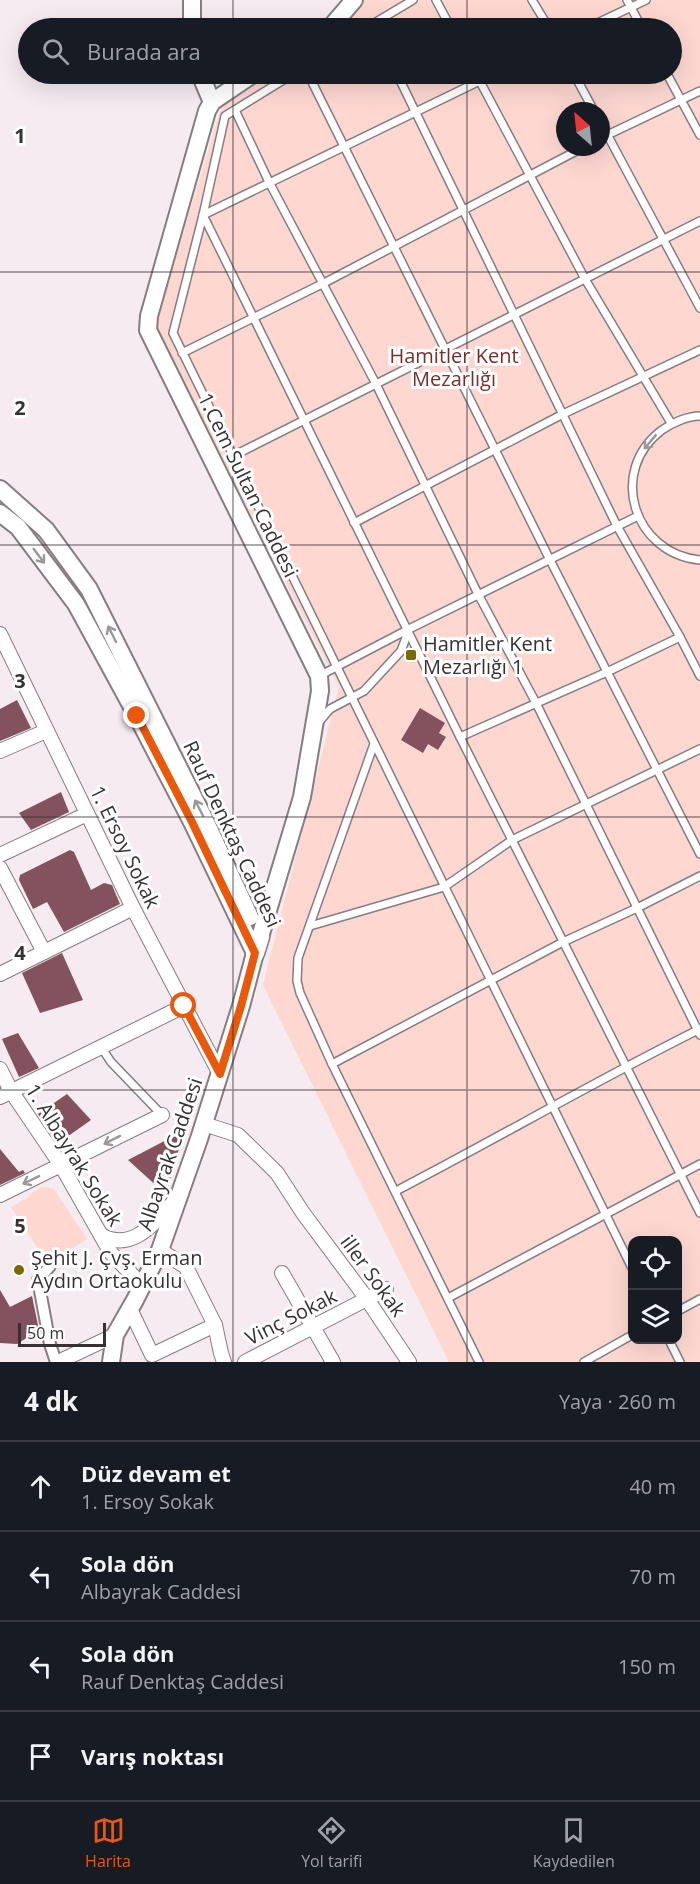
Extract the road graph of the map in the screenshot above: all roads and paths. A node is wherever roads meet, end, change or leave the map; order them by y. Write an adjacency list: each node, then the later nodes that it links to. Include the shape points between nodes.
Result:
1 (192, 0): 9 (street)
2 (354, 0): 10 (street)
3 (413, 0): 11 (lane)
4 (436, 0): 12 (lane)
5 (532, 0): 13 (lane)
6 (627, 0): 8 (lane)
7 (646, 0): 8 (lane)
8 (631, 7): 14 (lane); 15 (lane)
9 (192, 18)
10 (339, 18)
11 (385, 18)
12 (446, 18)
13 (543, 18)
14 (608, 18)
15 (637, 18)
16 (204, 84): 27 (street)
17 (239, 84): 27 (street)
18 (277, 84): 29 (lane)
19 (313, 84): 33 (lane)
20 (402, 84): 30 (lane)
21 (465, 84): 30 (lane)
22 (482, 84): 36 (lane)
23 (579, 84): 28 (lane)
24 (672, 84): 26 (lane)
25 (700, 91): 26 (lane)
26 (681, 100): 31 (lane); 32 (lane)
27 (212, 102): 73 (street, 1.Cem Sultan Caddesi, via 148,330)
28 (589, 102)
29 (235, 110): 37 (lane); 39 (lane, via 225,116)
30 (415, 112): 33 (lane); 38 (lane)
31 (610, 133)
32 (700, 135)
33 (344, 146): 37 (lane); 42 (lane)
34 (610, 146): 41 (lane)
35 (567, 156): 36 (lane)
36 (530, 175): 38 (lane); 43 (lane)
37 (269, 182): 39 (lane); 44 (lane)
38 (463, 210): 42 (lane); 46 (lane)
39 (203, 214): 47 (lane); 50 (lane, via 173,333)
40 (700, 221): 41 (lane)
41 (664, 239): 43 (lane); 45 (lane)
42 (394, 246): 44 (lane); 48 (lane)
43 (585, 279): 46 (lane); 51 (lane)
44 (324, 283): 47 (lane); 52 (lane)
45 (700, 309)
46 (514, 314): 48 (lane); 53 (lane)
47 (254, 318): 50 (lane); 55 (lane)
48 (445, 349): 52 (lane); 57 (lane)
49 (700, 350): 51 (lane)
50 (182, 353): 58 (lane)
51 (644, 376): 53 (lane); 56 (lane)
52 (376, 384): 55 (lane); 59 (lane)
53 (563, 414): 57 (lane); 64 (lane)
54 (700, 416): 56 (lane)
55 (304, 420): 58 (lane); 63 (lane)
56 (671, 423): 62 (lane, one-way to 62, via 641,453 634,474)
57 (495, 449): 59 (lane); 65 (lane)
58 (233, 456): 71 (lane)
59 (424, 486): 63 (lane); 67 (lane)
60 (0, 489): 96 (street, Rauf Denktaş Caddesi, one-way to 60, via 204,818 89,589 46,530)
61 (0, 513): 96 (street, Rauf Denktaş Caddesi, one-way to 96, via 18,527 76,604)
62 (638, 516): 64 (lane); 66 (lane, via 649,535 666,550)
63 (354, 523): 68 (lane)
64 (617, 526): 65 (lane); 70 (lane)
65 (550, 560): 67 (lane); 72 (lane)
66 (700, 560)
67 (478, 594): 68 (lane); 76 (lane)
68 (408, 631): 71 (lane); 75 (lane, via 401,651 364,691); 79 (lane)
69 (0, 634): 78 (street, 1. Ersoy Sokak)
70 (680, 636): 72 (lane); 74 (lane)
71 (337, 666): 73 (lane); 75 (lane)
72 (607, 672): 76 (lane); 83 (lane)
73 (319, 676): 77 (street, 1.Cem Sultan Caddesi)
74 (700, 676)
75 (352, 697): 77 (lane, via 330,709); 80 (lane)
76 (536, 703): 79 (lane); 84 (lane)
77 (314, 728): 96 (street, 1.Cem Sultan Caddesi, via 302,796)
78 (46, 731): 82 (street); 85 (street, 1. Ersoy Sokak)
79 (460, 737): 86 (lane)
80 (374, 744): 91 (lane); 94 (lane)
81 (700, 749): 83 (lane)
82 (0, 751)
83 (657, 771): 84 (lane); 87 (lane)
84 (587, 805): 86 (lane); 93 (lane)
85 (87, 814): 88 (street); 92 (street, 1. Ersoy Sokak)
86 (512, 840): 91 (lane); 95 (lane)
87 (700, 854)
88 (0, 855)
89 (0, 868): 97 (street)
90 (700, 876): 93 (lane)
91 (444, 887): 94 (lane); 99 (lane)
92 (133, 908): 97 (street); 100 (street, 1. Ersoy Sokak)
93 (637, 908): 95 (lane); 101 (lane)
94 (310, 926): 103 (lane, via 298,958 297,981)
95 (563, 942): 99 (lane); 104 (lane)
96 (257, 945): 106 (street, Albayrak Caddesi)
97 (44, 952): 98 (street)
98 (0, 974)
99 (491, 980): 103 (lane); 108 (lane)
100 (184, 1006): 102 (street); 106 (street, 1. Ersoy Sokak)
101 (699, 1032): 104 (lane)
102 (101, 1047): 107 (street); 109 (lane)
103 (332, 1064): 114 (lane)
104 (625, 1066): 108 (lane); 113 (lane)
105 (0, 1069): 107 (street, 1. Albayrak Sokak)
106 (220, 1074): 110 (street, Albayrak Caddesi)
107 (6, 1094): 112 (street, 1. Albayrak Sokak)
108 (553, 1107): 114 (lane); 118 (lane)
109 (162, 1114): 112 (street, one-way to 112)
110 (204, 1124): 116 (street, Albayrak Caddesi); 127 (street, iller Sokak, via 238,1136 277,1173)
111 (700, 1164): 113 (lane)
112 (61, 1165): 115 (street, one-way to 115); 119 (street, 1. Albayrak Sokak)
113 (680, 1174): 117 (lane); 118 (lane)
114 (396, 1191): 126 (lane)
115 (0, 1195)
116 (179, 1196): 119 (street, via 143,1234 117,1242); 120 (street, Albayrak Caddesi)
117 (700, 1214)
118 (606, 1215): 121 (lane); 126 (lane)
119 (100, 1235): 124 (street, 1. Albayrak Sokak, via 111,1253)
120 (160, 1250): 124 (street, Albayrak Caddesi); 131 (street, via 186,1267)
121 (628, 1258)
122 (50, 1266): 136 (street, via 38,1280)
123 (282, 1273): 132 (street)
124 (142, 1285): 129 (street, Albayrak Caddesi)
125 (386, 1289): 127 (street, Vinç Sokak)
126 (448, 1298): 142 (lane)
127 (367, 1299): 132 (street, Vinç Sokak); 141 (street, iller Sokak)
128 (700, 1299): 130 (lane)
129 (130, 1309): 131 (street, via 153,1355); 133 (street, Albayrak Caddesi)
130 (682, 1309)
131 (215, 1325): 138 (street)
132 (313, 1327): 139 (street, Vinç Sokak); 140 (street)
133 (115, 1335): 136 (street); 137 (street, Albayrak Caddesi)
134 (628, 1338): 143 (lane)
135 (671, 1344): 144 (lane)
136 (57, 1362)
137 (111, 1362)
138 (224, 1362)
139 (245, 1362)
140 (333, 1362)
141 (409, 1362)
142 (479, 1362)
143 (584, 1362)
144 (680, 1362)

